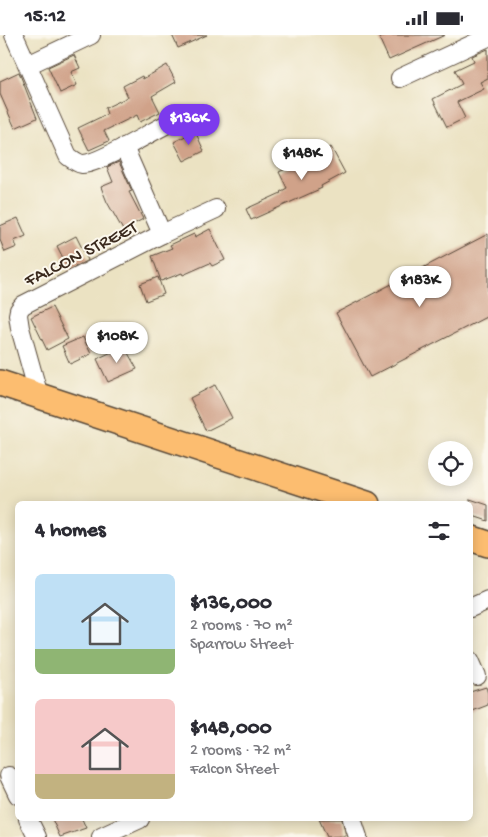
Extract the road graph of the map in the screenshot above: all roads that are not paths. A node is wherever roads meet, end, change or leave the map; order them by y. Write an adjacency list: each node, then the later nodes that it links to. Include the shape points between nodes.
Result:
1 (14, 35): 4 (street)
2 (91, 35): 4 (street)
3 (488, 37): 5 (street)
4 (28, 65): 7 (street, via 68,155 82,164)
5 (400, 78)
6 (169, 123): 7 (street)
7 (124, 147): 9 (street)
8 (216, 209): 9 (street, FALCON STREET)
9 (162, 234): 11 (street, FALCON STREET, via 23,305 19,310 20,328)
10 (0, 383): 11 (highway)
11 (39, 396): 12 (highway)
12 (358, 501)
13 (473, 539): 14 (highway)
14 (488, 544)
15 (488, 599): 16 (street)
16 (473, 606)
17 (9, 776): 18 (street)
18 (15, 789)
19 (29, 821): 22 (street)
20 (134, 821): 23 (street)
21 (353, 821): 24 (street)
22 (36, 837)
23 (100, 837)
24 (358, 837)

